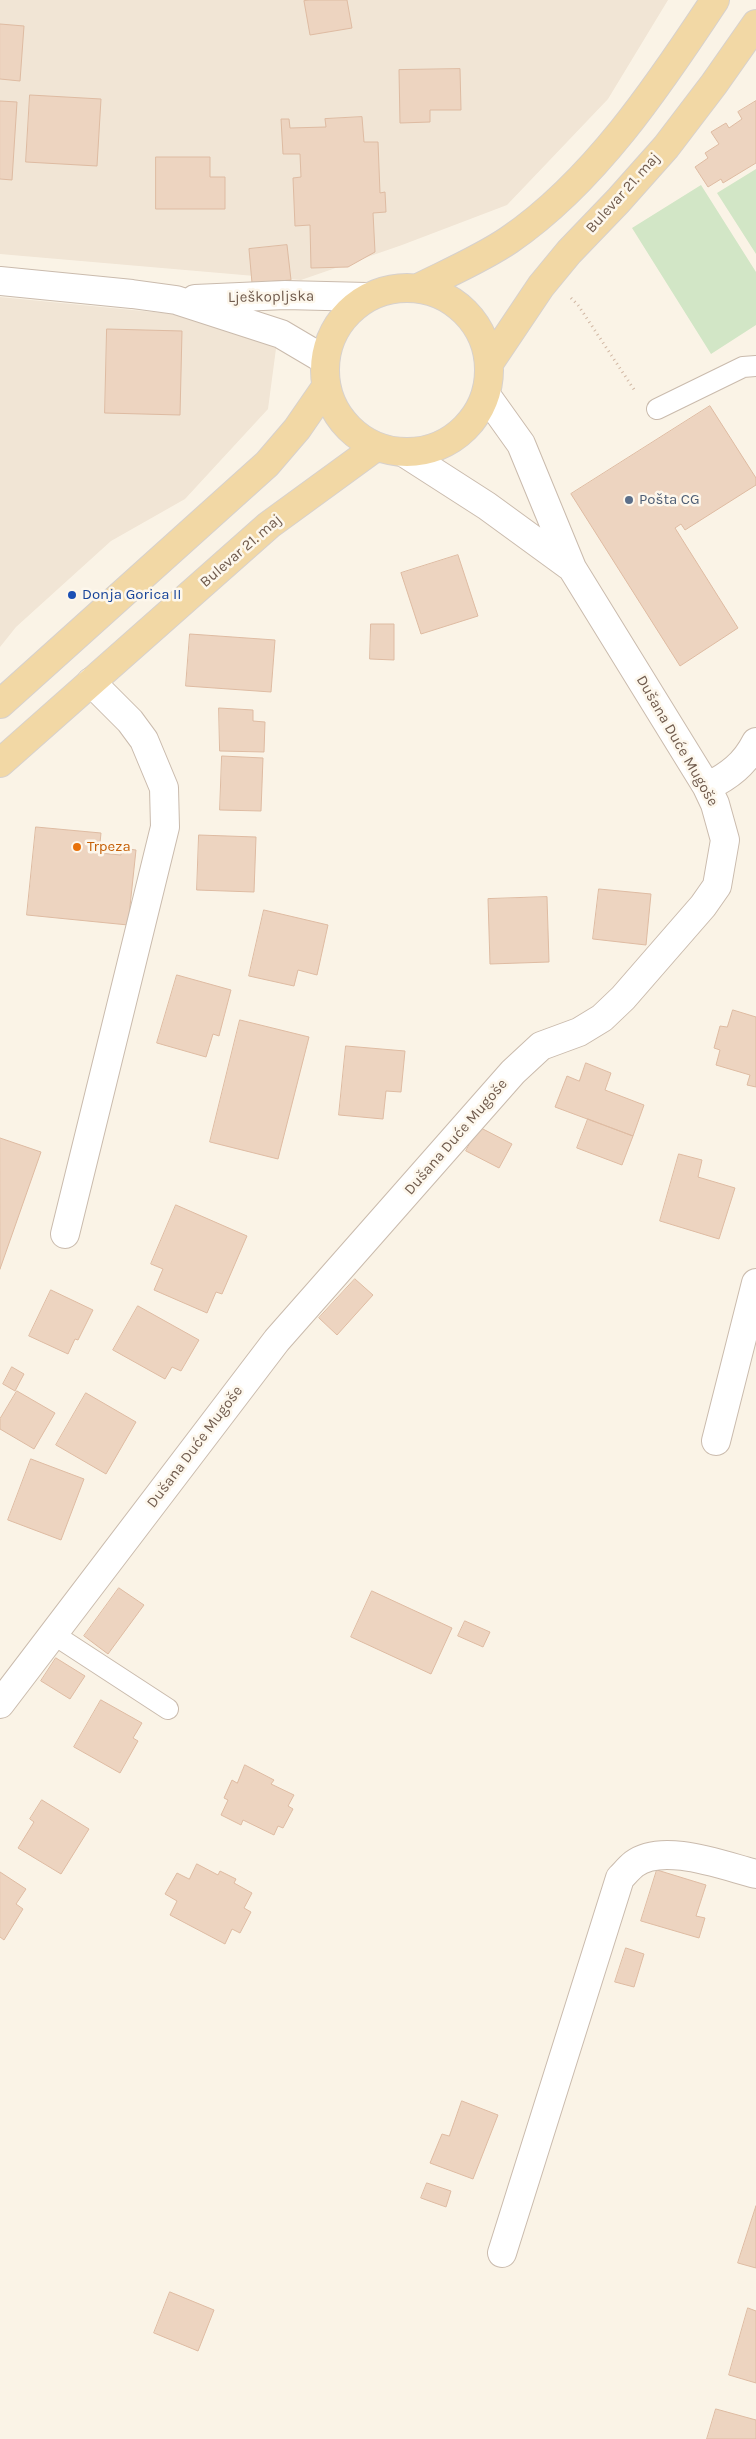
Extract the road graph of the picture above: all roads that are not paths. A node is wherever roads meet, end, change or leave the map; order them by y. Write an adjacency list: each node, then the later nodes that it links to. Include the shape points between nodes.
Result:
1 (715, 0): 4 (main road, Bulevar 21. maj, via 628,122 564,196 508,241)
2 (756, 24): 7 (main road, Bulevar 21. maj, via 666,147 548,276)
3 (0, 281): 6 (street, Lješkopljska)
4 (418, 288): 5 (main road, Bulevar 21. maj, via 392,288); 7 (main road, Bulevar 21. maj, via 445,296 467,312 482,335)
5 (367, 297): 6 (street, Lješkopljska, via 285,295); 9 (main road, Bulevar 21. maj, via 346,314 331,335)
6 (176, 300): 9 (street, Lješkopljska, via 281,334)
7 (490, 362): 10 (main road, Bulevar 21. maj)
8 (756, 366): 11 (lane, via 743,367)
9 (325, 373): 12 (main road, Bulevar 21. maj, via 336,412 353,433); 16 (main road, Bulevar 21. maj, via 297,429 267,464)
10 (486, 395): 13 (main road, Bulevar 21. maj, via 474,418 454,438 430,449); 14 (street, Dušana Duće Mugoše, via 521,444)
11 (657, 409)
12 (376, 447): 13 (main road, Bulevar 21. maj); 15 (main road, Bulevar 21. maj, via 269,526)
13 (403, 452): 14 (street, Dušana Duće Mugoše, via 487,506)
14 (572, 568): 19 (street, Dušana Duće Mugoše)
15 (91, 682): 18 (main road, Bulevar 21. maj); 20 (street, via 144,740 164,788 165,827)
16 (0, 704)
17 (756, 742): 19 (street, via 734,771)
18 (0, 763)
19 (707, 787): 23 (street, Dušana Duće Mugoše, via 725,840 716,886 703,906 602,1018 579,1032 541,1046 506,1080 276,1340)
20 (65, 1234)
21 (756, 1283): 22 (street)
22 (716, 1441)
23 (53, 1634): 24 (street, Dušana Duće Mugoše); 25 (lane)
24 (0, 1704)
25 (168, 1709)
26 (756, 1874): 27 (street, via 682,1854 657,1856 635,1863 620,1878)
27 (502, 2253)

